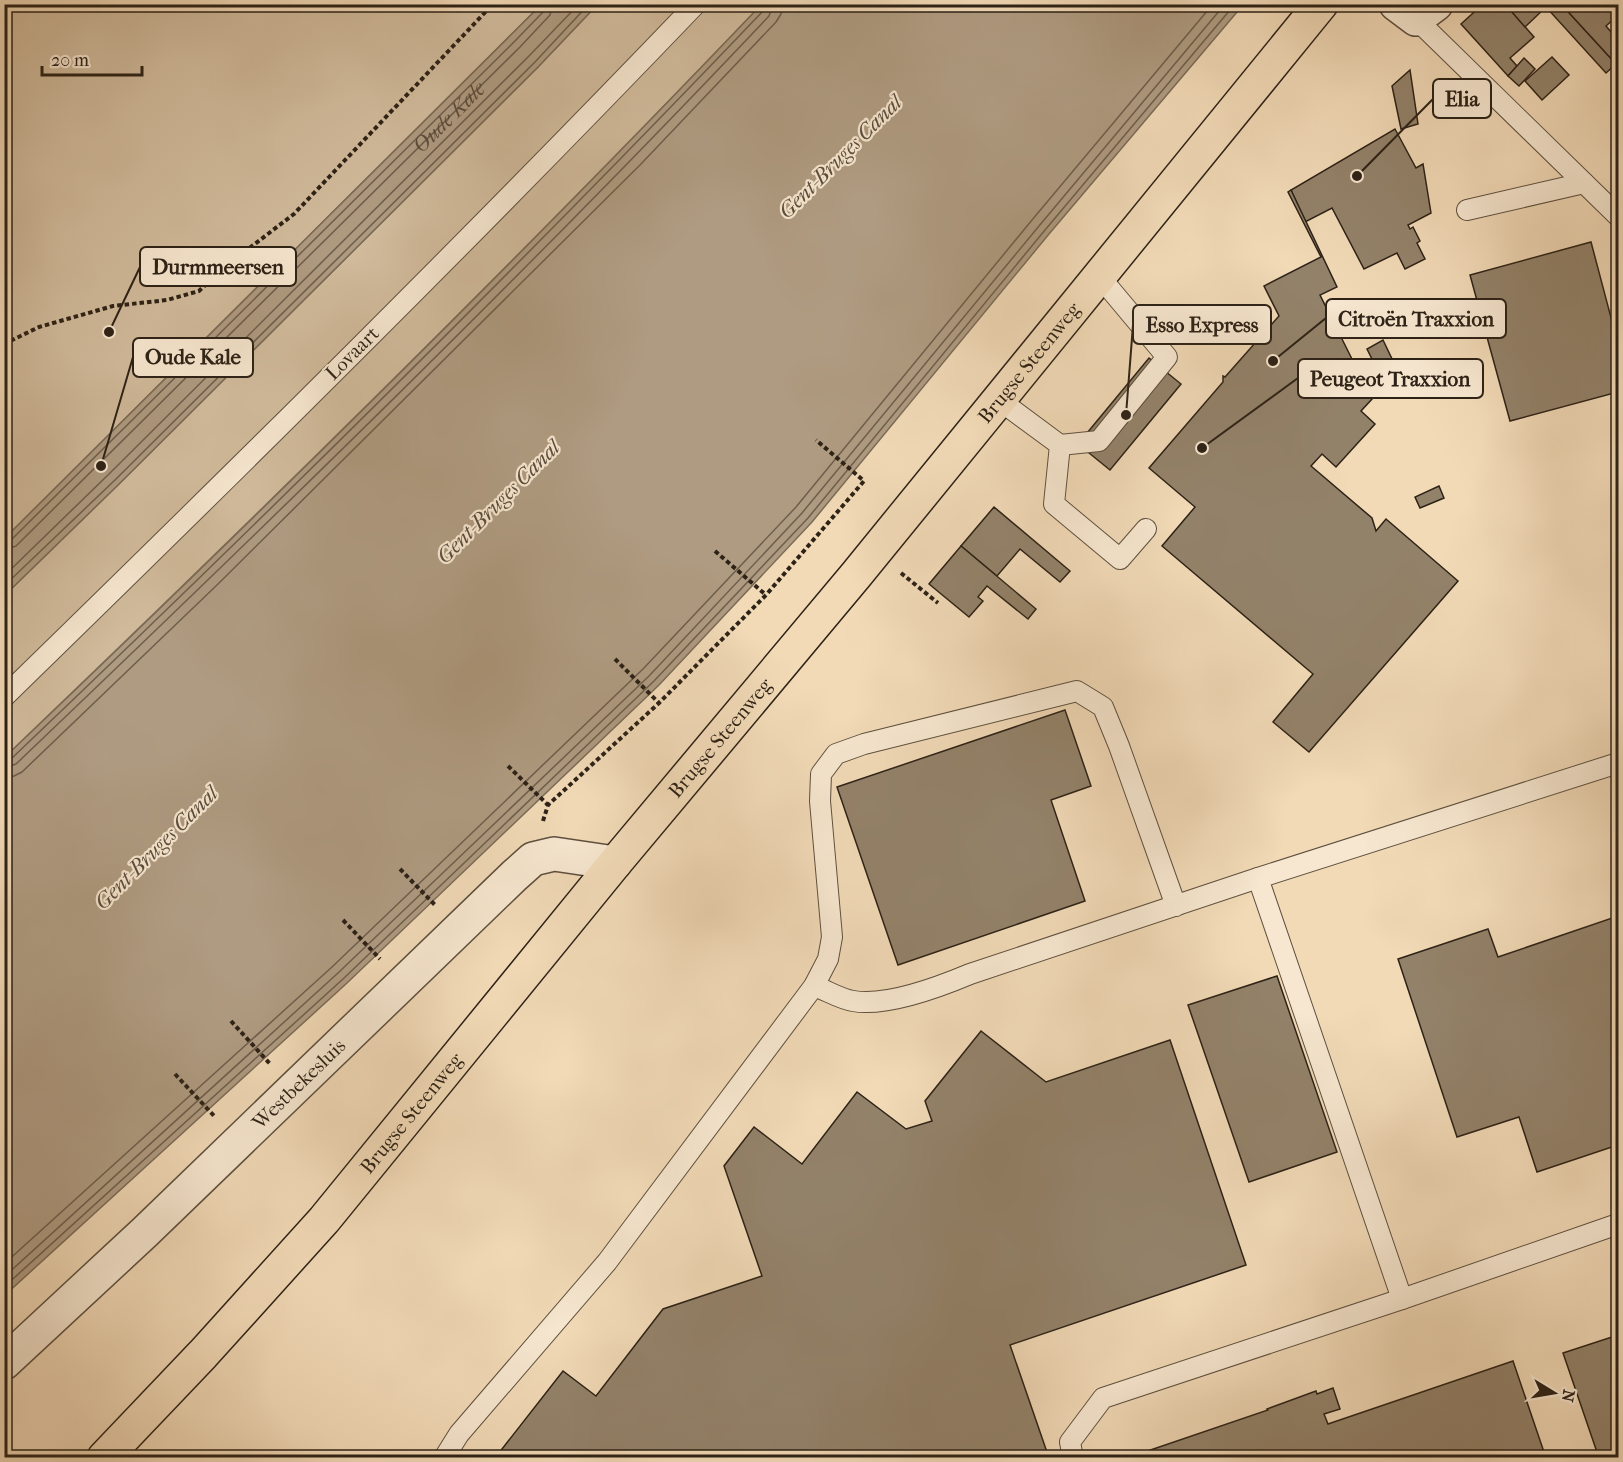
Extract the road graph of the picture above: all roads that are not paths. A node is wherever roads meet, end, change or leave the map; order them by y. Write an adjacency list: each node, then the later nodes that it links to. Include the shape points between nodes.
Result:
1 (696, 4): 11 (lane, Lovaart, via 587,118)
2 (1321, 4): 7 (main road, Brugse Steenweg)
3 (1416, 9): 4 (lane)
4 (1584, 183): 5 (lane); 6 (lane)
5 (1467, 210)
6 (1618, 216)
7 (1100, 277): 8 (main road, Brugse Steenweg); 9 (lane, via 1167,357 1099,441)
8 (999, 400): 9 (lane); 13 (main road, Brugse Steenweg)
9 (1060, 445): 10 (lane, via 1054,504 1120,559)
10 (1146, 530)
11 (4, 697)
12 (1618, 763): 14 (lane)
13 (615, 863): 19 (street, Westbekesluis, via 554,854 533,859); 20 (main road, Brugse Steenweg, via 324,1220)
14 (1258, 878): 15 (lane); 18 (lane)
15 (1176, 906): 16 (lane, via 936,988 888,1000 853,1001); 16 (lane, via 1103,707 1077,691 836,754 821,774 820,801 832,937 828,959)
16 (814, 986): 21 (lane, via 607,1262 459,1434)
17 (1618, 1224): 18 (lane)
18 (1402, 1299): 22 (lane, via 1103,1398 1070,1442)
19 (4, 1363)
20 (104, 1458)
21 (444, 1458)
22 (1072, 1458)

